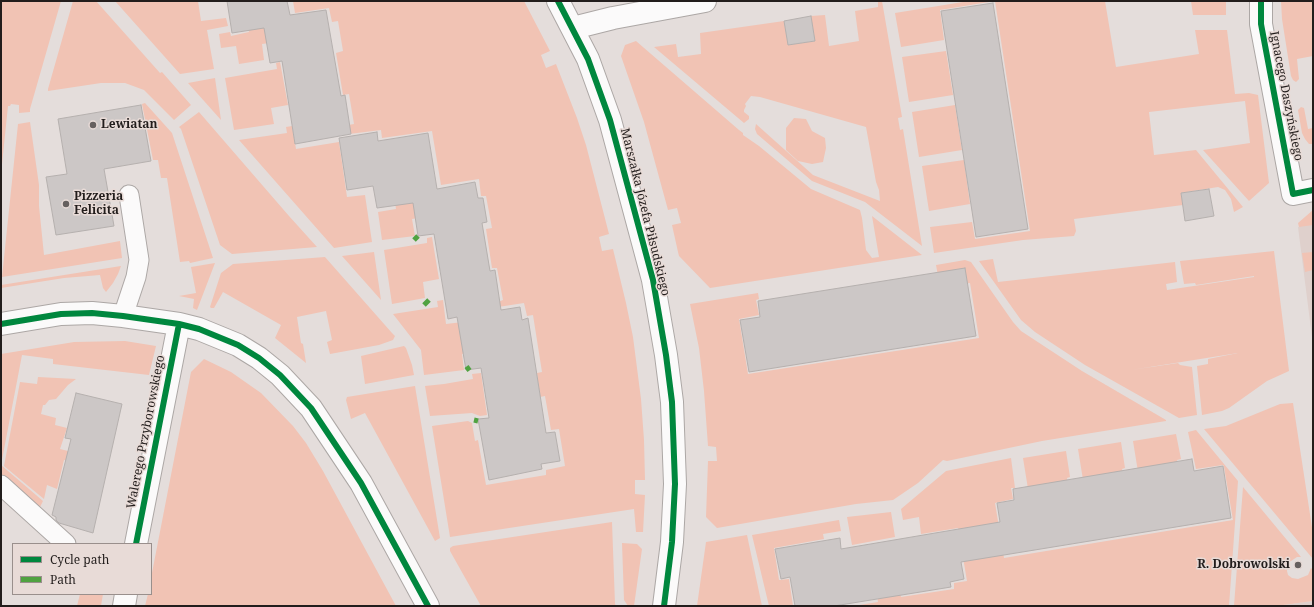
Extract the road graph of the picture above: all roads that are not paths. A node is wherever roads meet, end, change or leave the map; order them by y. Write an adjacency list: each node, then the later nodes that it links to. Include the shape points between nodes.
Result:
1 (558, 1): 4 (street, Marszałka Józefa Piłsudskiego)
2 (705, 1): 4 (street)
3 (1261, 1): 5 (street, Ignacego Daszyńskiego, via 1261,24)
4 (573, 28): 16 (street, Marszałka Józefa Piłsudskiego, via 588,59 612,127 652,280 666,355 673,416 675,484 672,542)
5 (1303, 192)
6 (129, 195): 7 (lane, via 139,260)
7 (123, 316): 8 (street, via 61,314); 9 (street)
8 (1, 324)
9 (179, 324): 12 (street, Walerego Przyborowskiego); 15 (street, via 238,345 260,358 298,393 311,408 361,484)
10 (1, 485): 11 (lane)
11 (65, 543)
12 (136, 543)
13 (126, 595): 14 (street)
14 (124, 606)
15 (428, 606)
16 (664, 606)

